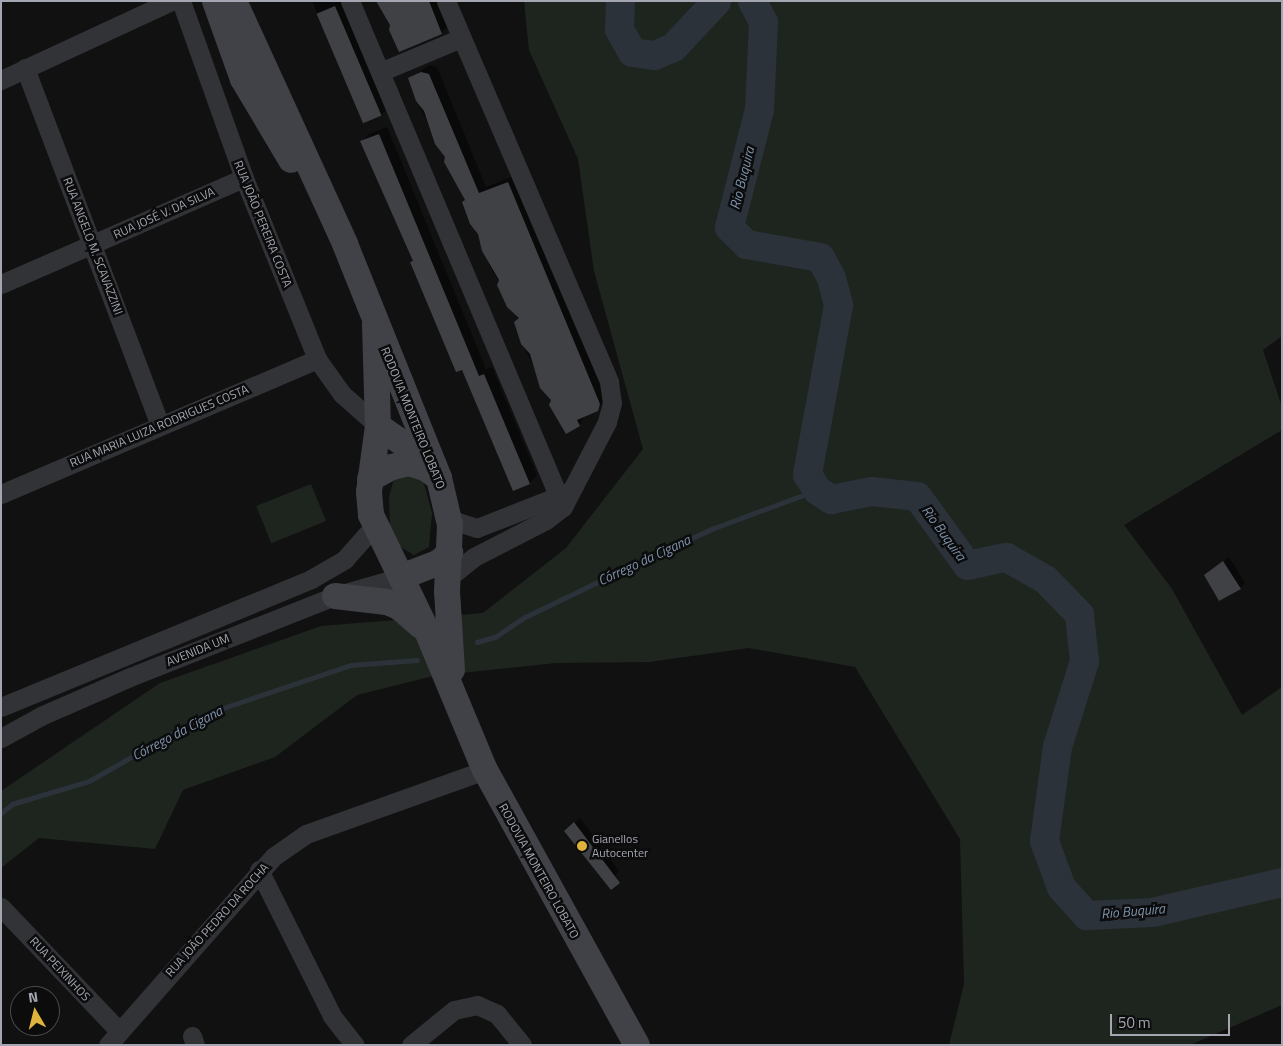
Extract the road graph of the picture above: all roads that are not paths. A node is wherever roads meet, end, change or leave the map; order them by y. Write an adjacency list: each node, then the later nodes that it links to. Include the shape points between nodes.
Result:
1 (171, 1): 8 (street)
2 (181, 1): 11 (street, RUA JOÃO PEREIRA COSTA)
3 (215, 1): 12 (main road, RODOVIA MONTEIRO LOBATO, via 233,54 257,108)
4 (234, 1): 12 (main road, RODOVIA MONTEIRO LOBATO)
5 (350, 1): 9 (street)
6 (446, 1): 7 (street)
7 (462, 38): 9 (street); 22 (street, via 609,382 612,403 607,422)
8 (25, 68): 10 (street); 13 (street, RUA ANGELO M. SCAVAZZINI)
9 (380, 72): 22 (street)
10 (1, 80)
11 (244, 178): 13 (street, RUA JOSÉ V. DA SILVA); 16 (street, RUA JOÃO PEREIRA COSTA)
12 (330, 216): 15 (main road, RODOVIA MONTEIRO LOBATO)
13 (93, 244): 14 (street, RUA JOSÉ V. DA SILVA); 17 (street, RUA ANGELO M. SCAVAZZINI)
14 (1, 284)
15 (375, 325): 18 (main road, RODOVIA MONTEIRO LOBATO); 19 (main road, RODOVIA MONTEIRO LOBATO)
16 (317, 359): 17 (street, RUA MARIA LUIZA RODRIGUES COSTA); 18 (street, RUA JOÃO PEREIRA COSTA, via 342,394)
17 (160, 425): 21 (street, RUA MARIA LUIZA RODRIGUES COSTA)
18 (378, 426): 19 (main road); 20 (main road, RODOVIA MONTEIRO LOBATO)
19 (436, 472): 20 (main road, via 409,463 392,467); 23 (main road, RODOVIA MONTEIRO LOBATO)
20 (370, 479): 24 (main road, RODOVIA MONTEIRO LOBATO, via 369,505)
21 (1, 494)
22 (565, 498): 23 (street, via 477,528); 25 (street, via 546,520 474,557)
23 (449, 519): 25 (main road, RODOVIA MONTEIRO LOBATO)
24 (375, 525): 26 (main road, RODOVIA MONTEIRO LOBATO); 30 (street, via 345,559 311,579)
25 (449, 565): 26 (main road); 29 (main road, RODOVIA MONTEIRO LOBATO)
26 (400, 578): 27 (street, AVENIDA UM); 28 (main road, RODOVIA MONTEIRO LOBATO)
27 (335, 596): 28 (main road, via 387,602 399,607); 31 (street, AVENIDA UM, via 130,677)
28 (427, 631): 29 (main road, RODOVIA MONTEIRO LOBATO)
29 (453, 691): 32 (main road, RODOVIA MONTEIRO LOBATO)
30 (1, 706)
31 (1, 738)
32 (486, 770): 33 (street, RUA JOÃO PEDRO DA ROCHA, via 306,834); 39 (main road, RODOVIA MONTEIRO LOBATO)
33 (260, 870): 35 (street, RUA JOÃO PEDRO DA ROCHA); 36 (street, via 332,1016)
34 (1, 906): 35 (street, RUA PEIXINHOS)
35 (113, 1038)
36 (355, 1045)
37 (411, 1045): 38 (street, via 454,1010 477,1005 497,1014)
38 (522, 1045)
39 (637, 1045)

